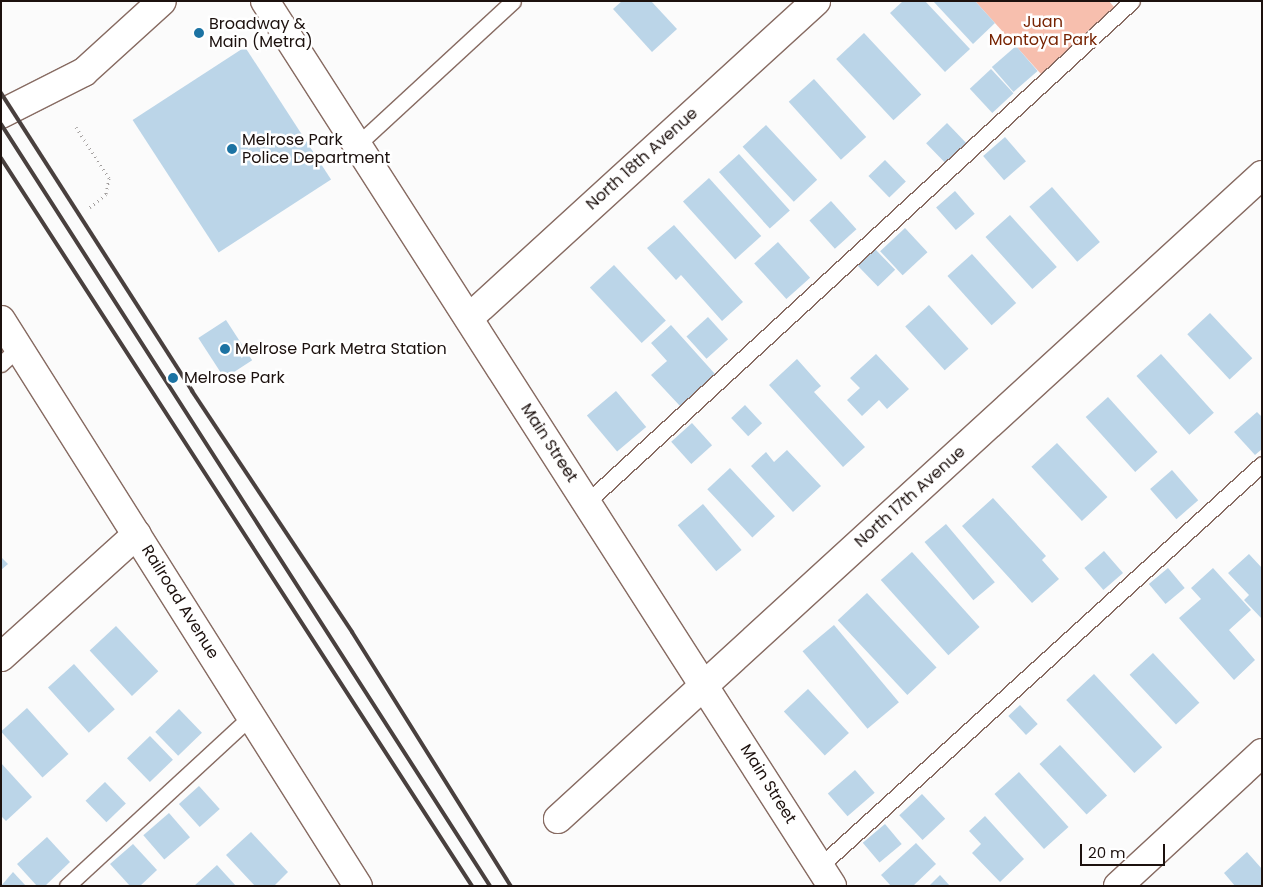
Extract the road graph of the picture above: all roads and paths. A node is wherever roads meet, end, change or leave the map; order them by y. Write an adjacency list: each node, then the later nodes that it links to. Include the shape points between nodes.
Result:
1 (162, 1): 6 (street, via 84,72)
2 (265, 1): 8 (street, Main Street)
3 (513, 1): 8 (lane)
4 (816, 1): 11 (street, North 18th Avenue)
5 (1132, 1): 15 (lane)
6 (6, 112)
7 (76, 127): 10 (path, via 109,178 106,194)
8 (357, 145): 11 (street, Main Street)
9 (1254, 183): 18 (street, North 17th Avenue)
10 (90, 207)
11 (469, 318): 15 (street, Main Street)
12 (1, 320): 13 (street, Railroad Avenue)
13 (10, 356): 16 (street, Railroad Avenue)
14 (1262, 464): 22 (lane)
15 (587, 502): 18 (street, Main Street)
16 (137, 534): 17 (street); 19 (street, Railroad Avenue)
17 (1, 657)
18 (705, 685): 21 (street, North 17th Avenue); 22 (street, Main Street)
19 (250, 716): 23 (lane); 24 (street, Railroad Avenue)
20 (1262, 753): 25 (street)
21 (558, 819)
22 (826, 876)
23 (67, 886)
24 (358, 886)
25 (1118, 886)

